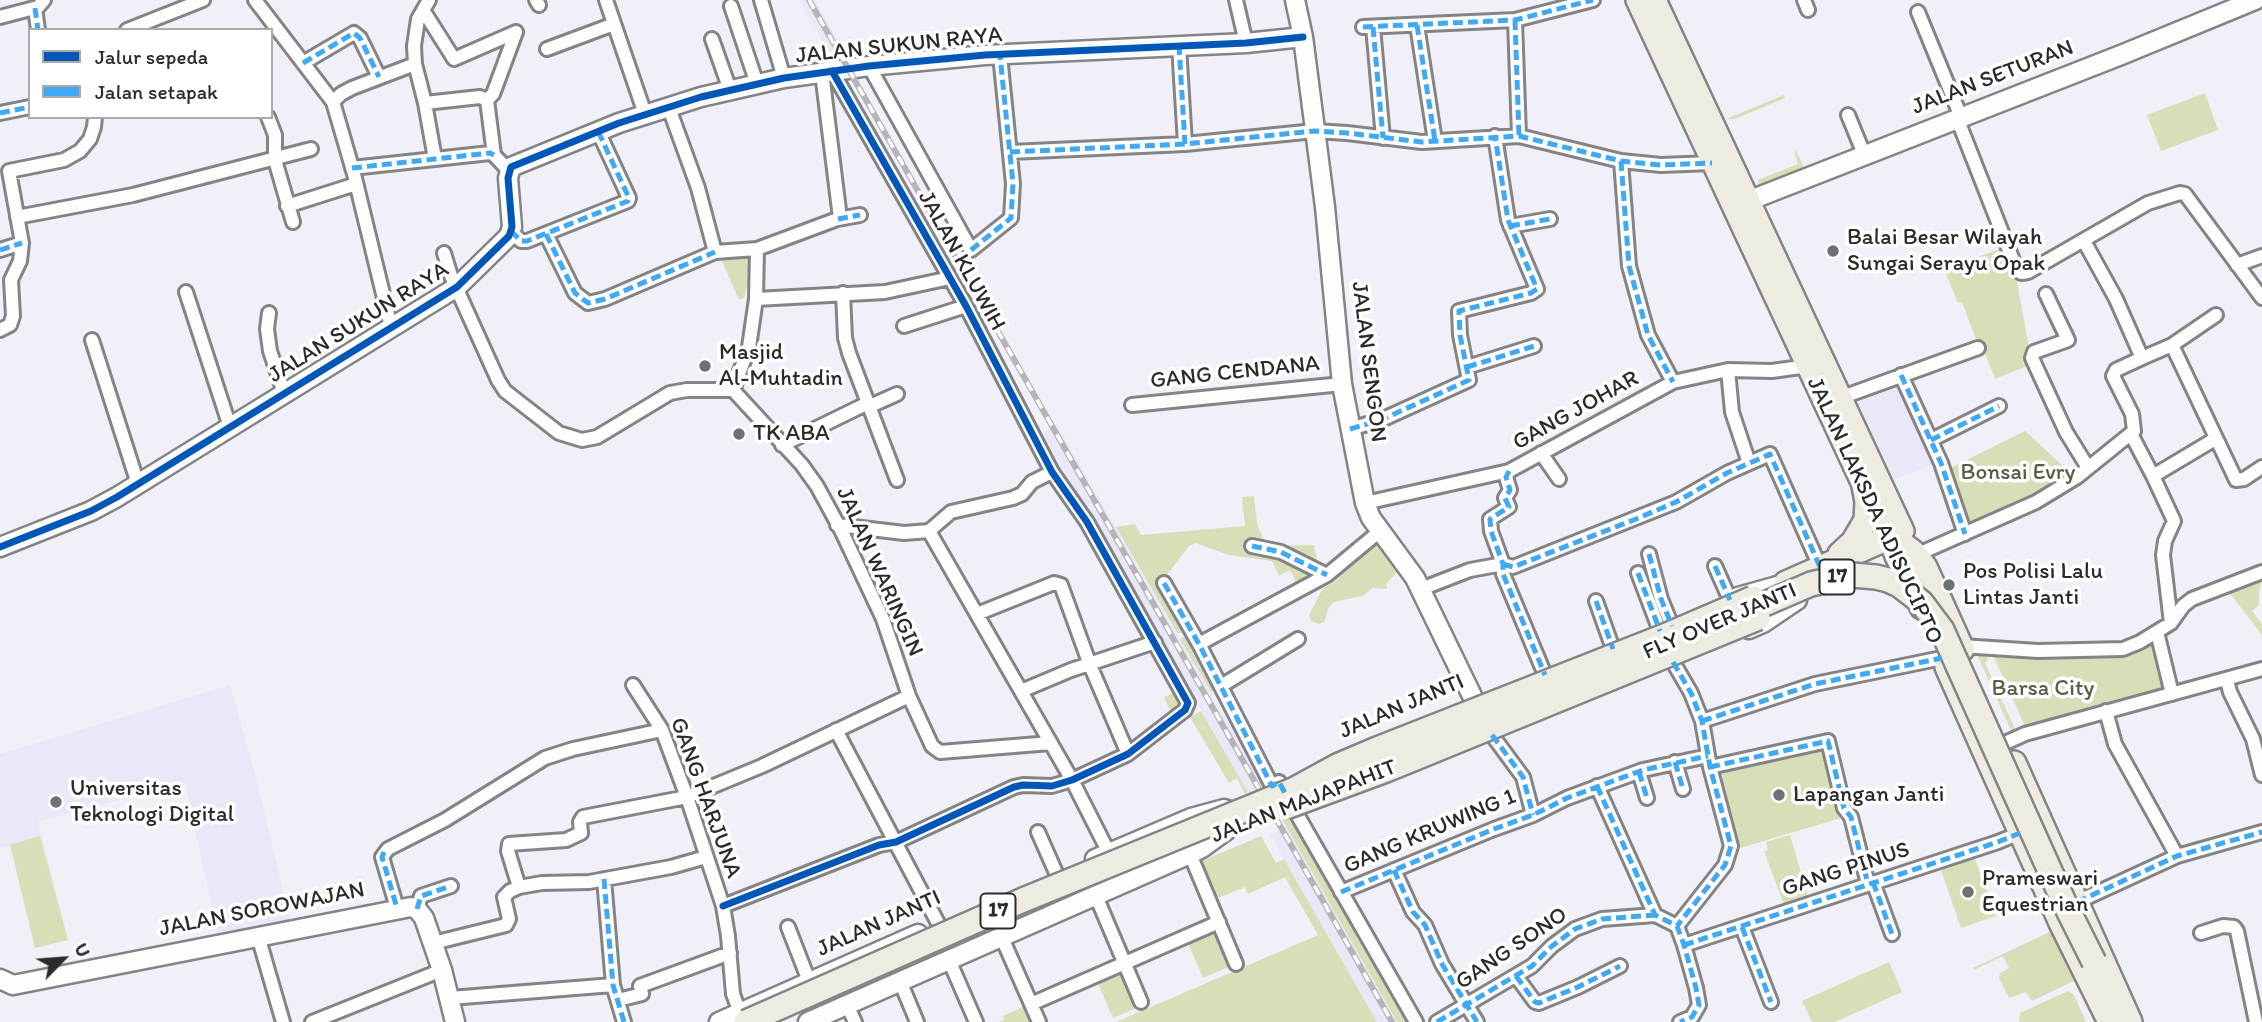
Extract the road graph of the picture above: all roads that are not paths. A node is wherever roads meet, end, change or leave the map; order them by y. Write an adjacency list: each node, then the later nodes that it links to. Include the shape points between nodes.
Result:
1 (203, 0): 19 (street)
2 (255, 0): 26 (street)
3 (606, 0): 16 (street)
4 (761, 0): 31 (street)
5 (1236, 0): 22 (street)
6 (1296, 0): 20 (street, JALAN SENGON)
7 (1593, 0): 15 (street)
8 (2255, 0): 42 (street, JALAN SETURAN)
9 (1647, 2): 59 (main road, JALAN LAKSDA ADISUCIPTO); 63 (main road, JALAN LAKSDA ADISUCIPTO)
10 (39, 4): 14 (street); 18 (street)
11 (426, 5): 27 (street, via 415,28); 34 (street, via 454,59 516,32)
12 (731, 6): 32 (street)
13 (1918, 12): 42 (street)
14 (0, 17)
15 (1515, 20): 17 (street); 48 (street)
16 (614, 24): 24 (street); 40 (street)
17 (1417, 25): 49 (street, via 1368,27); 50 (street)
18 (38, 28)
19 (132, 28)
20 (1303, 37): 22 (street, JALAN SUKUN RAYA); 46 (street, JALAN SENGON)
21 (712, 40): 33 (street)
22 (1246, 43): 23 (street, JALAN SUKUN RAYA)
23 (1179, 45): 25 (street, JALAN SUKUN RAYA); 51 (street)
24 (547, 49)
25 (1000, 55): 28 (street, JALAN SUKUN RAYA); 53 (street)
26 (303, 64): 30 (street, via 354,33); 35 (street)
27 (415, 64): 30 (street); 36 (street)
28 (869, 66): 29 (street, JALAN SUKUN RAYA); 53 (street, via 971,250 1011,218)
29 (827, 72): 31 (street, JALAN SUKUN RAYA); 67 (street); 81 (street, JALAN KLUWIH)
30 (379, 77): 35 (street, via 341,93)
31 (784, 78): 32 (street, JALAN SUKUN RAYA)
32 (757, 84): 33 (street, JALAN SUKUN RAYA)
33 (730, 90): 38 (street, JALAN SUKUN RAYA)
34 (487, 100): 36 (street); 55 (street)
35 (332, 102): 60 (street)
36 (425, 103): 56 (street)
37 (28, 107): 39 (street)
38 (669, 108): 40 (street, JALAN SUKUN RAYA); 77 (street)
39 (0, 113)
40 (645, 114): 45 (street, JALAN SUKUN RAYA)
41 (1848, 115): 54 (street)
42 (1959, 118): 54 (street, JALAN SETURAN); 73 (street, via 2018,271 2028,272)
43 (95, 119): 66 (street, via 90,139 64,160 9,171)
44 (269, 119): 57 (street, via 275,135)
45 (598, 131): 61 (street, JALAN SUKUN RAYA, via 511,167); 72 (street, via 629,200)
46 (1315, 131): 49 (street); 51 (street); 104 (street, JALAN SENGON)
47 (1495, 136): 48 (street); 50 (street); 70 (street)
48 (1519, 136): 58 (street)
49 (1383, 138): 50 (street)
50 (1435, 141)
51 (1185, 144): 53 (street)
52 (311, 149): 57 (street)
53 (1010, 152)
54 (1864, 154): 63 (street, JALAN SETURAN)
55 (494, 155): 56 (street); 61 (street)
56 (435, 159): 60 (street)
57 (275, 160): 64 (street); 66 (street, via 134,195)
58 (1621, 161): 59 (street); 103 (street, via 1629,266 1647,335)
59 (1712, 163): 98 (main road, JALAN LAKSDA ADISUCIPTO)
60 (352, 168): 62 (street)
61 (509, 172): 71 (street)
62 (356, 184): 64 (street); 92 (street)
63 (1748, 201): 98 (main road, JALAN LAKSDA ADISUCIPTO)
64 (287, 206): 69 (street)
65 (860, 215): 67 (street)
66 (17, 217): 74 (street)
67 (839, 219): 75 (street)
68 (1550, 219): 70 (street)
69 (293, 222)
70 (1510, 226): 100 (street, via 1537,289 1459,311)
71 (511, 231): 72 (street, via 521,241); 82 (street, JALAN SUKUN RAYA, via 502,246)
72 (546, 233): 77 (street, via 575,293 588,303)
73 (2084, 241): 80 (street, via 2148,204 2180,193); 99 (street)
74 (22, 243): 76 (street); 93 (street, via 11,280 13,316 10,325)
75 (757, 249): 77 (street); 87 (street)
76 (0, 250)
77 (715, 252)
78 (444, 253): 82 (street)
79 (2262, 256): 80 (street)
80 (2237, 265): 86 (street)
81 (950, 278): 84 (street, via 885,292); 88 (street, JALAN KLUWIH)
82 (457, 287): 92 (street, JALAN SUKUN RAYA); 105 (street, via 505,391 544,423 574,439 597,437 670,393)
83 (186, 292): 112 (street)
84 (843, 293): 87 (street); 109 (street, via 845,338)
85 (2046, 294): 120 (street, via 2068,340 2034,352 2032,358)
86 (2262, 298)
87 (755, 299): 105 (street, via 749,347)
88 (966, 306): 91 (street); 123 (street, JALAN KLUWIH)
89 (269, 313): 106 (street, via 270,351)
90 (2216, 315): 95 (street)
91 (904, 326)
92 (391, 327): 106 (street, JALAN SUKUN RAYA)
93 (0, 330)
94 (92, 340): 127 (street)
95 (2172, 345): 99 (street); 115 (street)
96 (1534, 346): 100 (street)
97 (1978, 348): 102 (street)
98 (1809, 357): 101 (street, GANG JOHAR, via 1772,371); 108 (main road, JALAN LAKSDA ADISUCIPTO); 128 (main road, JALAN LAKSDA ADISUCIPTO)
99 (2143, 358): 114 (street, via 2116,370 2113,376 2134,420)
100 (1466, 367): 113 (street, via 1469,380)
101 (1728, 370): 103 (street, GANG JOHAR); 119 (street, via 1731,412)
102 (1901, 375): 108 (street); 116 (street)
103 (1673, 382): 118 (street, GANG JOHAR)
104 (1342, 384): 110 (street, GANG CENDANA); 113 (street, JALAN SENGON)
105 (733, 390): 117 (street, JALAN WARINGIN)
106 (284, 394): 112 (street, JALAN SUKUN RAYA)
107 (897, 394): 109 (street)
108 (1840, 398): 136 (main road, JALAN LAKSDA ADISUCIPTO)
109 (869, 405): 117 (street); 126 (street)
110 (1132, 405)
111 (1999, 406): 116 (street)
112 (230, 427): 127 (street, JALAN SUKUN RAYA)
113 (1350, 429): 129 (street, JALAN SENGON)
114 (2131, 434): 120 (street); 124 (street)
115 (2215, 439): 121 (street, via 2236,480); 124 (street)
116 (1931, 440): 133 (street)
117 (782, 445): 130 (street, JALAN WARINGIN, via 817,486)
118 (1541, 453): 122 (street, GANG JOHAR); 125 (street)
119 (1749, 463): 138 (street, via 1636,519 1513,567); 143 (street, via 1770,454)
120 (2087, 466): 133 (street, via 2036,502)
121 (2262, 467)
122 (1509, 471): 129 (street, GANG JOHAR); 138 (street, via 1510,491 1505,499 1509,507 1490,519)
123 (1052, 472): 131 (street, via 1013,498 951,512); 155 (street, JALAN KLUWIH, via 1087,522)
124 (2152, 476): 151 (street, via 2174,521 2163,555)
125 (1559, 478)
126 (897, 480)
127 (138, 484): 135 (street, JALAN SUKUN RAYA, via 91,511)
128 (1864, 486): 136 (main road, JALAN LAKSDA ADISUCIPTO); 143 (highway, via 1867,511 1863,527)
129 (1365, 503): 132 (street, JALAN SENGON)
130 (837, 525): 131 (street, via 904,533); 169 (street, JALAN WARINGIN, via 889,634)
131 (929, 531): 150 (street)
132 (1380, 531): 142 (street); 145 (street, JALAN SENGON)
133 (1965, 534): 136 (street)
134 (1252, 546): 142 (street, via 1281,552)
135 (0, 547)
136 (1908, 550): 143 (highway, 17); 149 (highway, JALAN LAKSDA ADISUCIPTO / 17); 158 (highway, JALAN LAKSDA ADISUCIPTO / 17)
137 (1649, 554): 152 (street)
138 (1503, 564): 145 (street, via 1470,570); 163 (street)
139 (1716, 566): 148 (street)
140 (2262, 572): 151 (street, via 2192,599)
141 (1638, 573): 152 (street)
142 (1327, 575): 156 (street)
143 (1825, 578): 146 (highway, JALAN MAJAPAHIT / 17); 149 (highway, 17, via 1878,589)
144 (1164, 583): 156 (street)
145 (1421, 589): 171 (street, JALAN SENGON)
146 (1793, 591): 148 (highway, JALAN MAJAPAHIT / 17); 160 (street, via 1763,623)
147 (1596, 601): 157 (street)
148 (1747, 605): 152 (street, JALAN JANTI); 193 (highway, JALAN MAJAPAHIT / 17, bridge, via 1337,766); 253 (highway, JALAN MAJAPAHIT / 17, bridge, via 1386,771 1027,913)
149 (1924, 612): 158 (highway, JALAN LAKSDA ADISUCIPTO / 17)
150 (977, 614): 161 (street, via 1057,583); 167 (street)
151 (2171, 623): 153 (street)
152 (1666, 628): 157 (street, JALAN JANTI)
153 (2157, 632): 158 (street, via 2113,650); 168 (street)
154 (1298, 639): 166 (street)
155 (1155, 642): 161 (street); 181 (street, via 1188,706)
156 (1199, 644): 166 (street)
157 (1613, 649): 159 (street, JALAN JANTI)
158 (1952, 652): 173 (street, via 1815,684); 174 (highway, JALAN LAKSDA ADISUCIPTO / 17)
159 (1578, 662): 163 (street, JALAN JANTI); 170 (street)
160 (1673, 662): 170 (street); 173 (street)
161 (1090, 666): 167 (street); 181 (street)
162 (2262, 669): 164 (street)
163 (1545, 675): 171 (street, JALAN JANTI)
164 (2227, 680): 168 (street); 186 (street, via 2253,739)
165 (633, 685): 175 (street, GANG HARJUNA)
166 (1221, 686): 193 (street, via 1272,786 1279,782)
167 (1021, 691): 178 (street)
168 (2172, 694): 172 (street)
169 (909, 695): 176 (street); 178 (street, JALAN WARINGIN, via 929,742 940,752)
170 (1591, 695): 177 (street)
171 (1475, 702): 180 (street, JALAN JANTI)
172 (2106, 712): 179 (street); 203 (street, via 2115,744)
173 (1702, 721): 184 (street)
174 (1984, 724): 179 (highway, JALAN LAKSDA ADISUCIPTO / 17); 198 (highway, JALAN LAKSDA ADISUCIPTO / 17)
175 (662, 730): 191 (street, GANG HARJUNA); 215 (street, via 545,758 388,849 382,857)
176 (836, 730): 191 (street); 199 (street)
177 (1492, 735): 188 (street); 194 (street, GANG KRUWING 1, via 1523,778)
178 (1051, 743): 187 (street)
179 (2005, 743): 213 (highway, JALAN LAKSDA ADISUCIPTO / 17)
180 (1359, 749): 188 (street, via 1351,760 1354,773); 193 (street, JALAN JANTI)
181 (1128, 754): 187 (street)
182 (1381, 760): 193 (highway, JALAN MAJAPAHIT / 17, bridge); 264 (highway, FLY OVER JANTI / 17, bridge, via 1811,584 1841,576 1875,577 1899,585 1929,610 1942,630 2063,900)
183 (1675, 762): 184 (street); 185 (street); 190 (street)
184 (1709, 762): 207 (street, via 1828,741 1844,808 1851,817); 220 (street, via 1730,853)
185 (1639, 772): 189 (street); 192 (street)
186 (2262, 775)
187 (1072, 780): 199 (street, via 1052,786 1014,787); 200 (street)
188 (1374, 784): 193 (street)
189 (1597, 786): 194 (street); 217 (street)
190 (1683, 789)
191 (687, 797): 202 (street, GANG HARJUNA); 209 (street, via 583,817 581,833 566,840 508,845)
192 (1647, 798)
193 (1291, 800): 210 (street); 247 (highway, JALAN MAJAPAHIT / 17, bridge, via 1023,900)
194 (1533, 815): 204 (street, GANG KRUWING 1)
195 (1177, 823): 200 (street, JALAN JANTI); 201 (street, via 1194,833); 201 (street, JALAN JANTI, via 1224,809 1237,813 1231,827)
196 (1038, 832): 205 (street)
197 (2262, 832): 203 (street)
198 (2020, 833): 207 (street, GANG PINUS); 263 (highway, JALAN LAKSDA ADISUCIPTO / 17)
199 (896, 842): 214 (street); 219 (street)
200 (1109, 853): 205 (street, JALAN JANTI)
201 (1190, 854): 211 (street, JALAN JANTI); 218 (street)
202 (706, 856): 206 (street); 214 (street, GANG HARJUNA)
203 (2177, 856): 213 (street)
204 (1394, 870): 210 (street, GANG KRUWING 1); 246 (street)
205 (1056, 875): 212 (street, JALAN JANTI)
206 (604, 879): 209 (street); 239 (street)
207 (1870, 883): 222 (street, GANG PINUS); 224 (street)
208 (451, 886): 216 (street, via 421,896)
209 (519, 887): 227 (street, via 504,897 506,925)
210 (1342, 892): 259 (street)
211 (1096, 896): 226 (street, JALAN JANTI); 231 (street)
212 (996, 900): 219 (street, JALAN JANTI); 226 (street)
213 (2077, 902): 264 (highway, JALAN LAKSDA ADISUCIPTO / 17)
214 (723, 906): 229 (street, GANG HARJUNA)
215 (397, 908): 216 (street, JALAN SOROWAJAN); 225 (street, JALAN SOROWAJAN)
216 (416, 909): 227 (street)
217 (1655, 915): 220 (street); 235 (street, GANG SONO, via 1602,919 1575,929)
218 (1219, 922): 231 (street); 232 (street)
219 (939, 925): 237 (street, JALAN JANTI)
220 (1677, 926): 228 (street)
221 (788, 927): 237 (street)
222 (1742, 927): 228 (street, GANG PINUS); 243 (street)
223 (2201, 933): 265 (street, via 2231,925 2237,931)
224 (1892, 934)
225 (258, 936): 236 (street, JALAN SOROWAJAN, via 13,985); 248 (street)
226 (1006, 936): 230 (street, JALAN JANTI); 244 (street)
227 (433, 943): 234 (street)
228 (1684, 945): 262 (street, via 1699,1005 1692,1017)
229 (730, 953): 241 (street, via 640,986 642,994); 247 (street, GANG HARJUNA, via 733,994)
230 (949, 960): 238 (street, JALAN JANTI); 257 (street)
231 (1125, 963): 242 (street); 244 (street)
232 (1237, 964)
233 (1620, 966): 235 (street, via 1539,1003)
234 (442, 970): 240 (street); 249 (street)
235 (1516, 976): 246 (street, GANG SONO)
236 (0, 979)
237 (809, 981): 247 (street, JALAN JANTI)
238 (900, 981): 245 (street, JALAN JANTI); 256 (street)
239 (613, 985): 240 (street); 241 (street)
240 (450, 998): 250 (street)
241 (618, 1000): 251 (street)
242 (1141, 1002)
243 (1770, 1002)
244 (1031, 1004): 258 (street)
245 (847, 1005): 254 (street, JALAN JANTI); 255 (street)
246 (1466, 1005): 260 (street, GANG SONO); 261 (street)
247 (743, 1018): 252 (street, JALAN JANTI)
248 (283, 1022)
249 (312, 1022)
250 (455, 1022)
251 (624, 1022)
252 (719, 1022)
253 (781, 1022)
254 (808, 1022)
255 (855, 1022)
256 (917, 1022)
257 (976, 1022)
258 (1039, 1022)
259 (1416, 1022)
260 (1437, 1022)
261 (1478, 1022)
262 (1680, 1022)
263 (2110, 1022)
264 (2128, 1022)
265 (2256, 1022)

